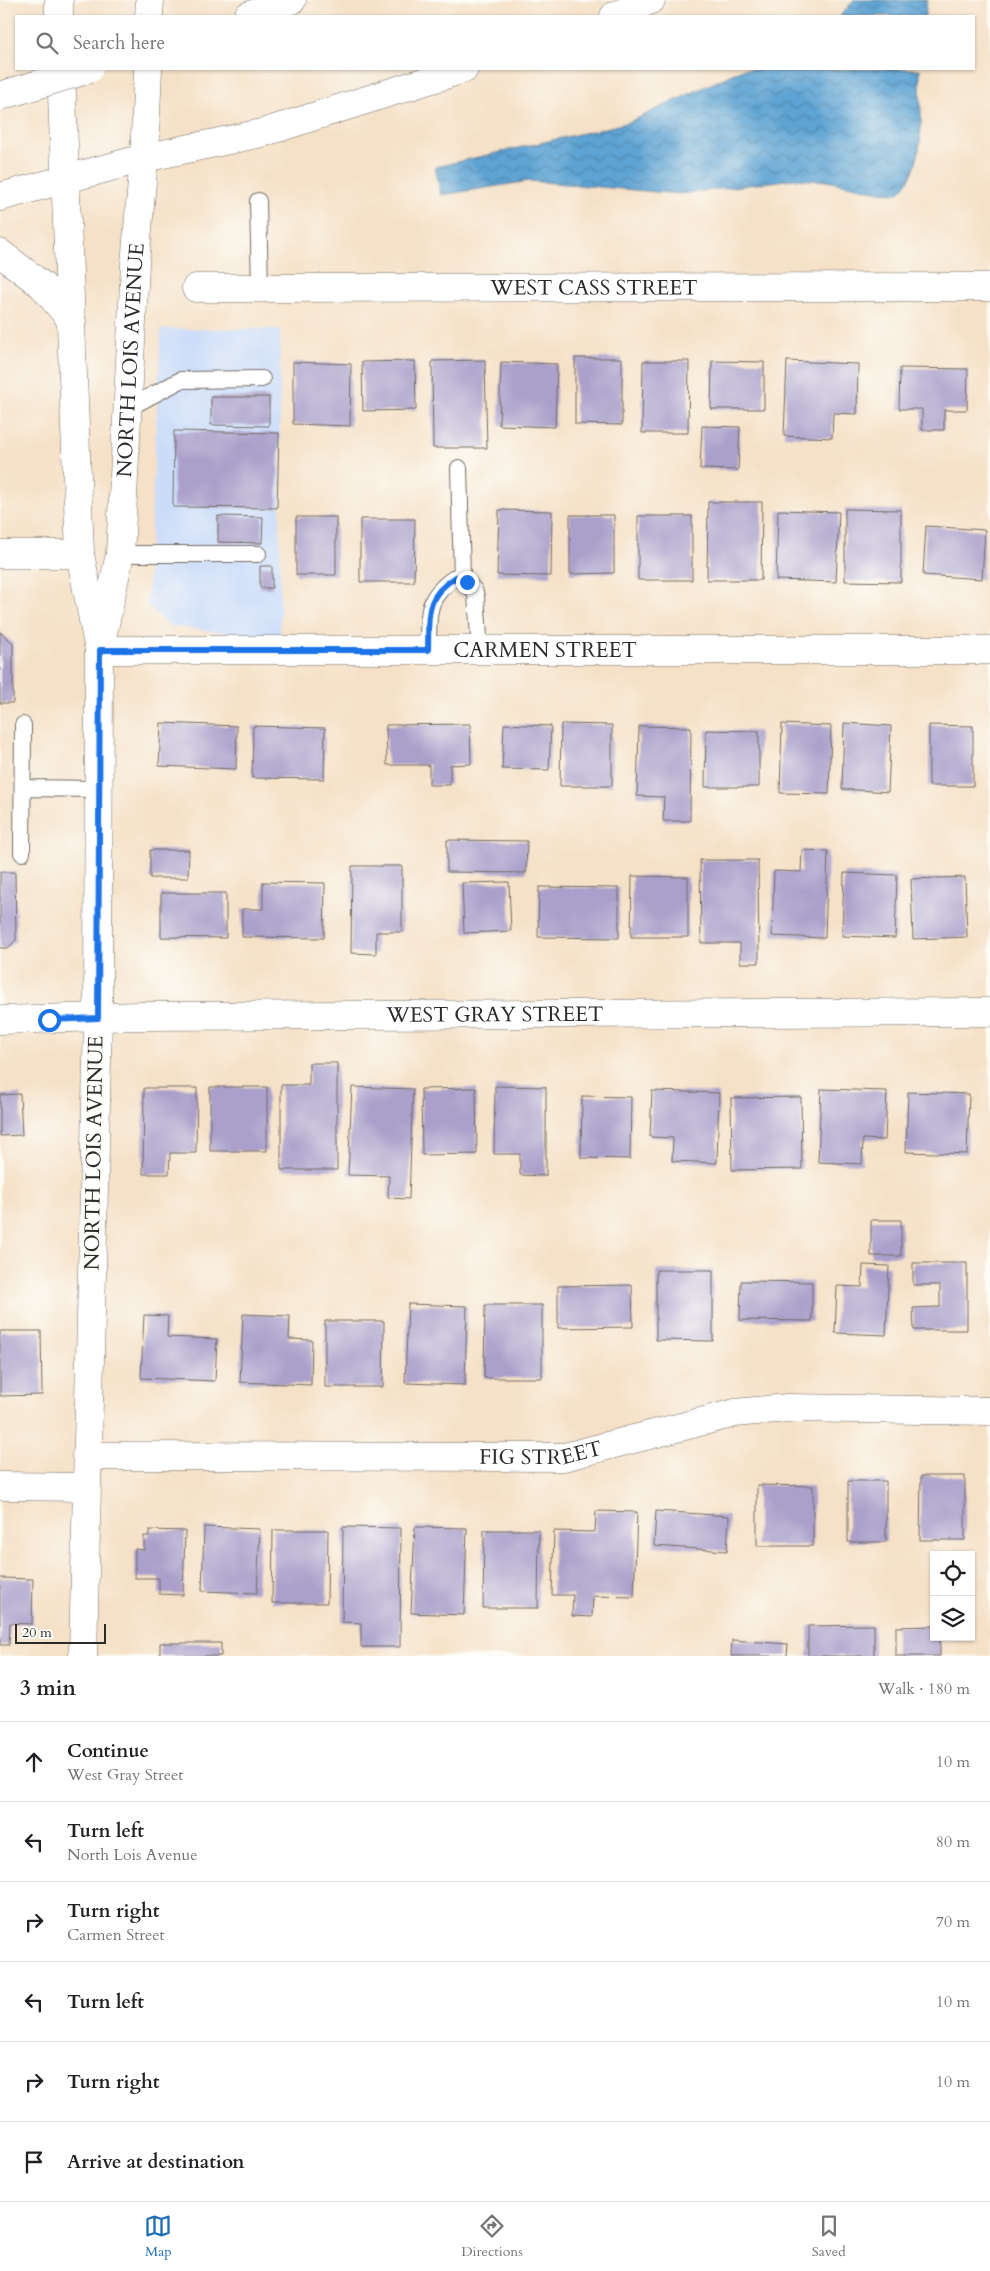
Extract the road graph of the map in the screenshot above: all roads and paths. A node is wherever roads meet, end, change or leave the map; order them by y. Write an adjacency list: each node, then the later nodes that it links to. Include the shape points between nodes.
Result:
1 (59, 0): 5 (main road)
2 (150, 0): 6 (main road)
3 (292, 0): 7 (main road)
4 (651, 0): 8 (main road)
5 (59, 15)
6 (149, 15)
7 (251, 15)
8 (616, 15)
9 (61, 70): 15 (main road, NORTH LOIS AVENUE)
10 (86, 70): 13 (main road, bridge)
11 (148, 70): 14 (main road, NORTH LOIS AVENUE)
12 (461, 70): 14 (main road, via 262,133)
13 (0, 96)
14 (144, 158): 15 (main road); 24 (main road, NORTH LOIS AVENUE)
15 (67, 178): 16 (main road); 22 (main road, NORTH LOIS AVENUE)
16 (0, 197)
17 (258, 200): 21 (lane)
18 (0, 253): 22 (main road, via 43,286)
19 (990, 287): 21 (main road, WEST CASS STREET)
20 (196, 288): 21 (main road, WEST CASS STREET)
21 (260, 288)
22 (72, 321): 27 (main road, NORTH LOIS AVENUE)
23 (262, 379): 24 (lane, via 180,380)
24 (128, 408): 28 (main road, NORTH LOIS AVENUE)
25 (459, 468): 30 (lane)
26 (0, 554): 27 (main road)
27 (80, 554): 31 (main road, NORTH LOIS AVENUE)
28 (120, 554): 29 (lane); 31 (main road, NORTH LOIS AVENUE)
29 (258, 554)
30 (462, 577): 32 (lane, via 456,577 435,594 431,604); 33 (lane, via 476,596)
31 (100, 650): 32 (main road, CARMEN STREET); 37 (main road, NORTH LOIS AVENUE)
32 (428, 650): 33 (main road, CARMEN STREET)
33 (480, 650): 34 (main road, CARMEN STREET)
34 (990, 650)
35 (22, 725): 36 (lane)
36 (22, 788): 37 (lane); 38 (lane)
37 (99, 789): 40 (main road, NORTH LOIS AVENUE)
38 (22, 854)
39 (990, 1012): 40 (main road, WEST GRAY STREET)
40 (98, 1018): 41 (main road, WEST GRAY STREET); 43 (main road, NORTH LOIS AVENUE)
41 (0, 1020)
42 (990, 1411): 43 (main road, FIG STREET, via 787,1408 735,1413 564,1457)
43 (86, 1456): 45 (main road, NORTH LOIS AVENUE)
44 (0, 1486): 45 (main road)
45 (86, 1487): 46 (main road, NORTH LOIS AVENUE)
46 (83, 1656)

